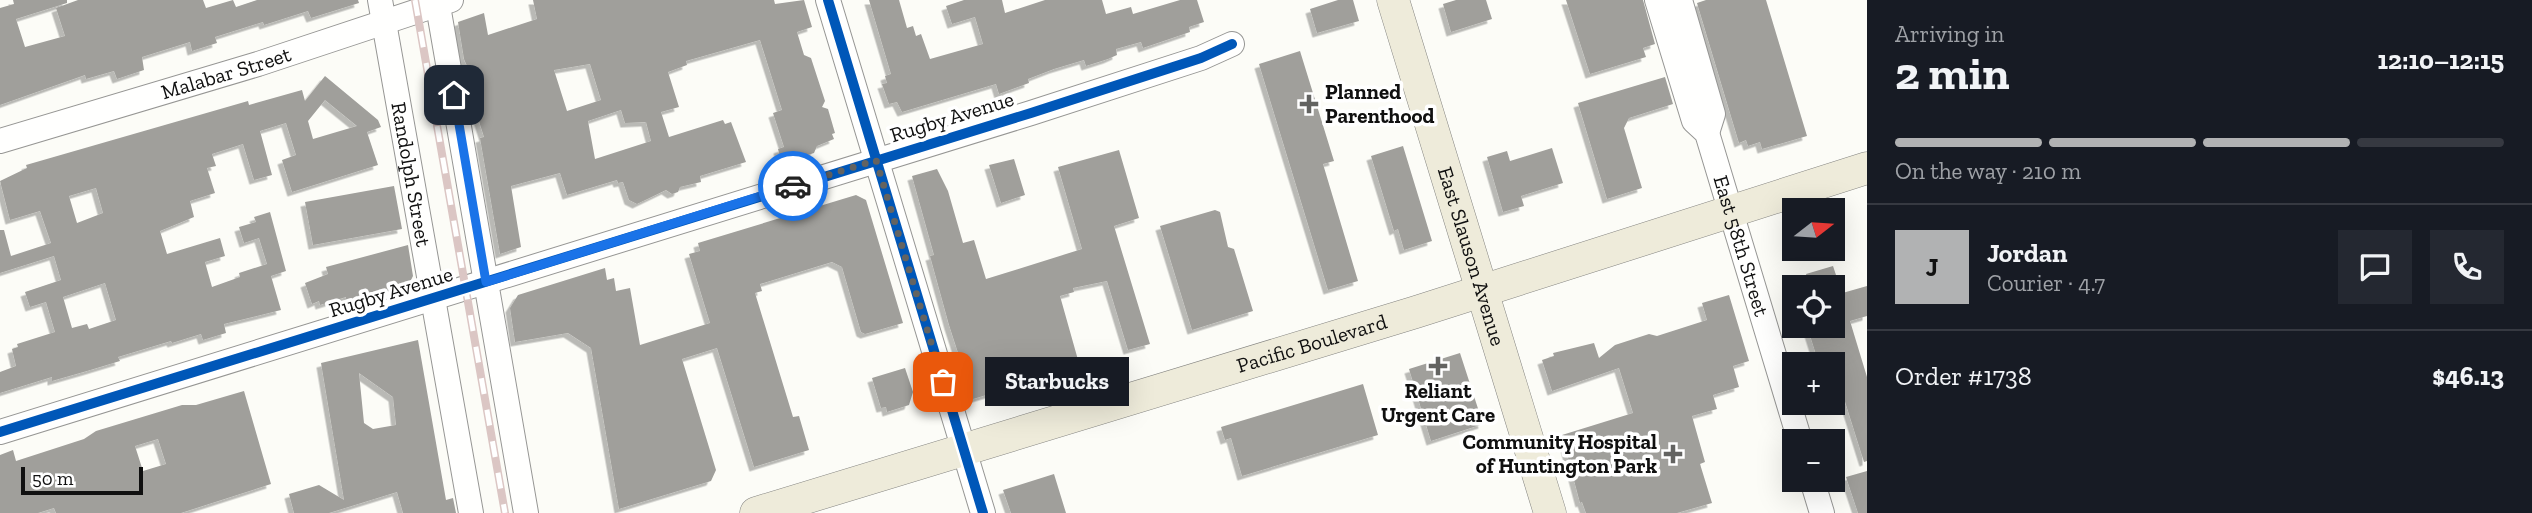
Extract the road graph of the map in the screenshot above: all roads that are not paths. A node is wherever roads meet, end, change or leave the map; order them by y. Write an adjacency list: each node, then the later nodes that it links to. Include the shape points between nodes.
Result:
1 (828, 0): 10 (street)
2 (1393, 0): 14 (main road, East Slauson Avenue)
3 (1657, 0): 8 (street, East 58th Street, via 1694,121)
4 (1680, 0): 8 (street, East 58th Street, via 1713,114)
5 (442, 1): 6 (street, Malabar Street); 13 (street)
6 (382, 11): 9 (street, Malabar Street, via 258,64); 15 (street, Randolph Street)
7 (1232, 44): 10 (street, Rugby Avenue, via 1201,58)
8 (1707, 133): 12 (street, East 58th Street)
9 (0, 141)
10 (876, 160): 13 (street, Rugby Avenue); 18 (street)
11 (1867, 168): 12 (main road, Pacific Boulevard)
12 (1730, 212): 14 (main road, Pacific Boulevard); 16 (street, East 58th Street)
13 (486, 282): 15 (street, Rugby Avenue); 21 (street)
14 (1481, 291): 18 (main road, Pacific Boulevard); 24 (main road, East Slauson Avenue)
15 (434, 299): 17 (street, Rugby Avenue); 20 (street, Randolph Street)
16 (1796, 429)
17 (0, 432)
18 (963, 449): 22 (main road, Pacific Boulevard); 23 (street)
19 (1816, 492): 25 (street)
20 (471, 513)
21 (526, 513)
22 (756, 513)
23 (983, 513)
24 (1550, 513)
25 (1822, 513)

